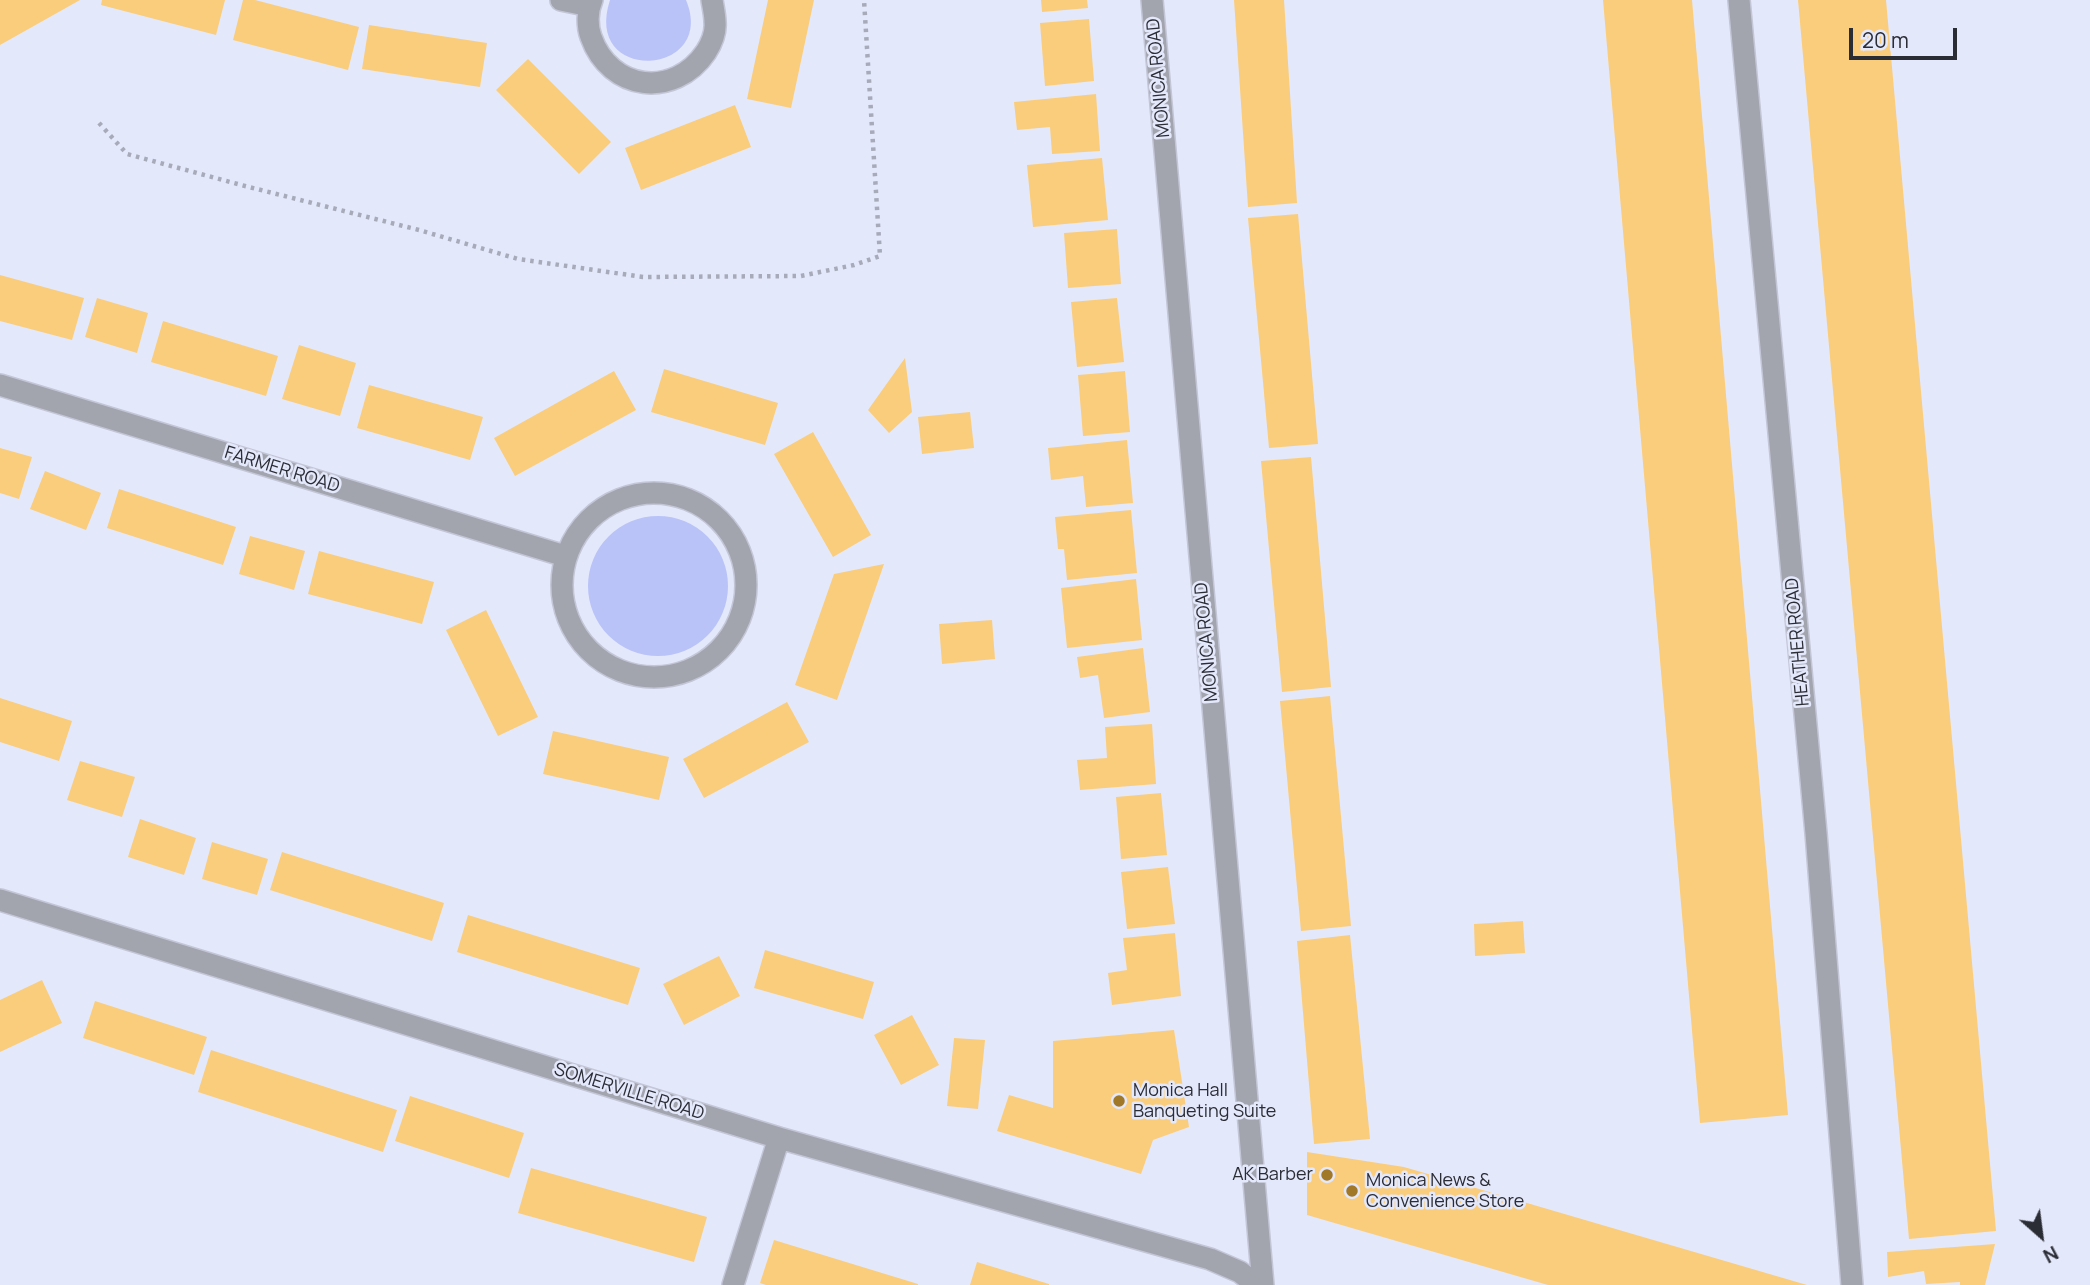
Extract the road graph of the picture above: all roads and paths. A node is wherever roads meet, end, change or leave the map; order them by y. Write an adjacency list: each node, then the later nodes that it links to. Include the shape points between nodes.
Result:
1 (561, 0): 6 (street)
2 (712, 0): 6 (street, via 716,23 704,55 678,78 655,84 632,81 611,69 596,52 589,29)
3 (864, 0): 7 (path, via 880,256 801,276 643,277 519,259 127,154)
4 (1152, 0): 14 (street, MONICA ROAD)
5 (1740, 0): 15 (street, HEATHER ROAD)
6 (591, 3)
7 (99, 123)
8 (0, 385): 9 (street, FARMER ROAD)
9 (565, 556): 9 (street, via 584,523 615,499 654,491 692,499 723,522 743,556 746,594 735,631 709,660 673,676 634,676 622,671 599,660 573,632 561,595)
10 (0, 900): 11 (street, SOMERVILLE ROAD)
11 (779, 1138): 12 (street); 13 (street, SOMERVILLE ROAD, via 1210,1259)
12 (733, 1285)
13 (1256, 1285)
14 (1263, 1285)
15 (1852, 1285)

